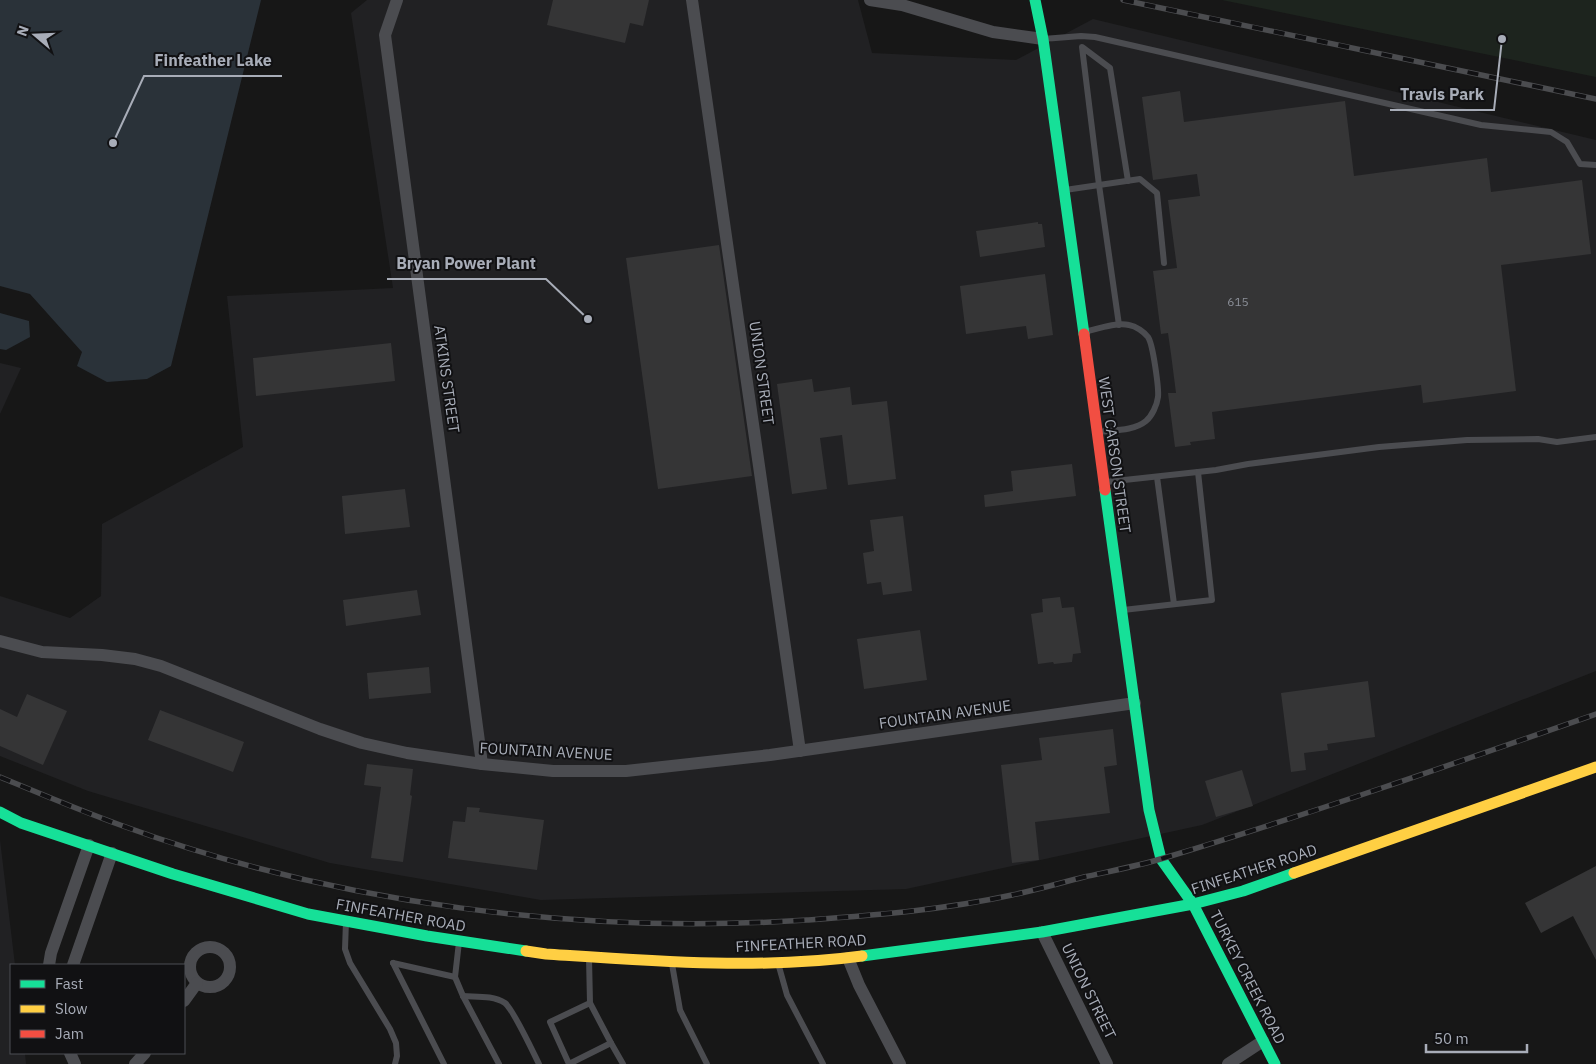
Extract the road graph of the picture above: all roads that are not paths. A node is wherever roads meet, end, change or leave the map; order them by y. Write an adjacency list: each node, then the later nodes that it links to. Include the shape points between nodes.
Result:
1 (397, 0): 25 (street, ATKINS STREET, via 384,35)
2 (692, 0): 24 (street, UNION STREET)
3 (870, 0): 6 (street, via 902,5 993,32)
4 (1034, 0): 6 (street, WEST CARSON STREET)
5 (1081, 36): 6 (lane); 7 (lane); 8 (lane, via 1095,36 1481,125 1551,132 1567,142 1580,164)
6 (1043, 39): 11 (street, WEST CARSON STREET)
7 (1082, 46): 9 (lane, via 1110,68); 10 (lane)
8 (1596, 165)
9 (1128, 181): 10 (lane); 12 (lane, via 1140,179 1156,193)
10 (1099, 185): 11 (lane); 13 (lane)
11 (1063, 190): 14 (street, WEST CARSON STREET)
12 (1164, 263)
13 (1119, 325): 14 (lane); 15 (lane, via 1130,325 1148,337 1152,345 1158,396 1147,420 1138,427)
14 (1083, 332): 15 (street, WEST CARSON STREET)
15 (1097, 432): 19 (street, WEST CARSON STREET)
16 (1596, 437): 17 (lane, via 1557,442 1538,439 1467,440 1379,447)
17 (1198, 472): 18 (lane); 20 (lane, via 1212,600)
18 (1157, 477): 19 (lane); 20 (lane)
19 (1104, 483): 21 (street, WEST CARSON STREET)
20 (1174, 604): 21 (lane)
21 (1122, 610): 23 (street, WEST CARSON STREET)
22 (0, 641): 25 (street, FOUNTAIN AVENUE, via 42,652 134,659 161,666 320,729 362,742 407,753)
23 (1135, 703): 24 (street, FOUNTAIN AVENUE); 30 (street, WEST CARSON STREET, via 1157,846 1161,859)
24 (800, 751): 25 (street, FOUNTAIN AVENUE, via 626,771 553,771)
25 (482, 764)
26 (1596, 767): 30 (street, FINFEATHER ROAD, via 1242,891)
27 (0, 812): 28 (street, FINFEATHER ROAD)
28 (89, 845): 29 (street, FINFEATHER ROAD); 38 (street)
29 (112, 853): 31 (street, FINFEATHER ROAD, via 308,914); 39 (street)
30 (1193, 904): 32 (street, FINFEATHER ROAD); 45 (street, TURKEY CREEK ROAD)
31 (346, 921): 33 (street, FINFEATHER ROAD); 49 (lane, via 345,949 390,1029 396,1043)
32 (1042, 932): 35 (street, FINFEATHER ROAD); 57 (street, UNION STREET)
33 (460, 941): 34 (street, FINFEATHER ROAD); 40 (lane)
34 (589, 957): 36 (street, FINFEATHER ROAD); 44 (lane)
35 (848, 958): 37 (street, FINFEATHER ROAD); 56 (street)
36 (672, 962): 37 (street, FINFEATHER ROAD); 54 (lane, via 680,1010)
37 (777, 962): 55 (lane, via 787,995)
38 (49, 964)
39 (73, 964)
40 (455, 977): 42 (lane); 50 (lane, via 393,963)
41 (197, 983): 43 (street)
42 (463, 996): 51 (lane); 52 (lane, via 490,997 506,1003)
43 (185, 1000)
44 (590, 1003): 46 (lane); 46 (lane, via 550,1022 569,1064)
45 (1263, 1041): 58 (street); 59 (street, TURKEY CREEK ROAD)
46 (611, 1043): 53 (lane)
47 (144, 1054): 48 (street)
48 (134, 1064)
49 (395, 1064)
50 (444, 1064)
51 (499, 1064)
52 (539, 1064)
53 (623, 1064)
54 (707, 1064)
55 (823, 1064)
56 (900, 1064)
57 (1107, 1064)
58 (1228, 1064)
59 (1275, 1064)

